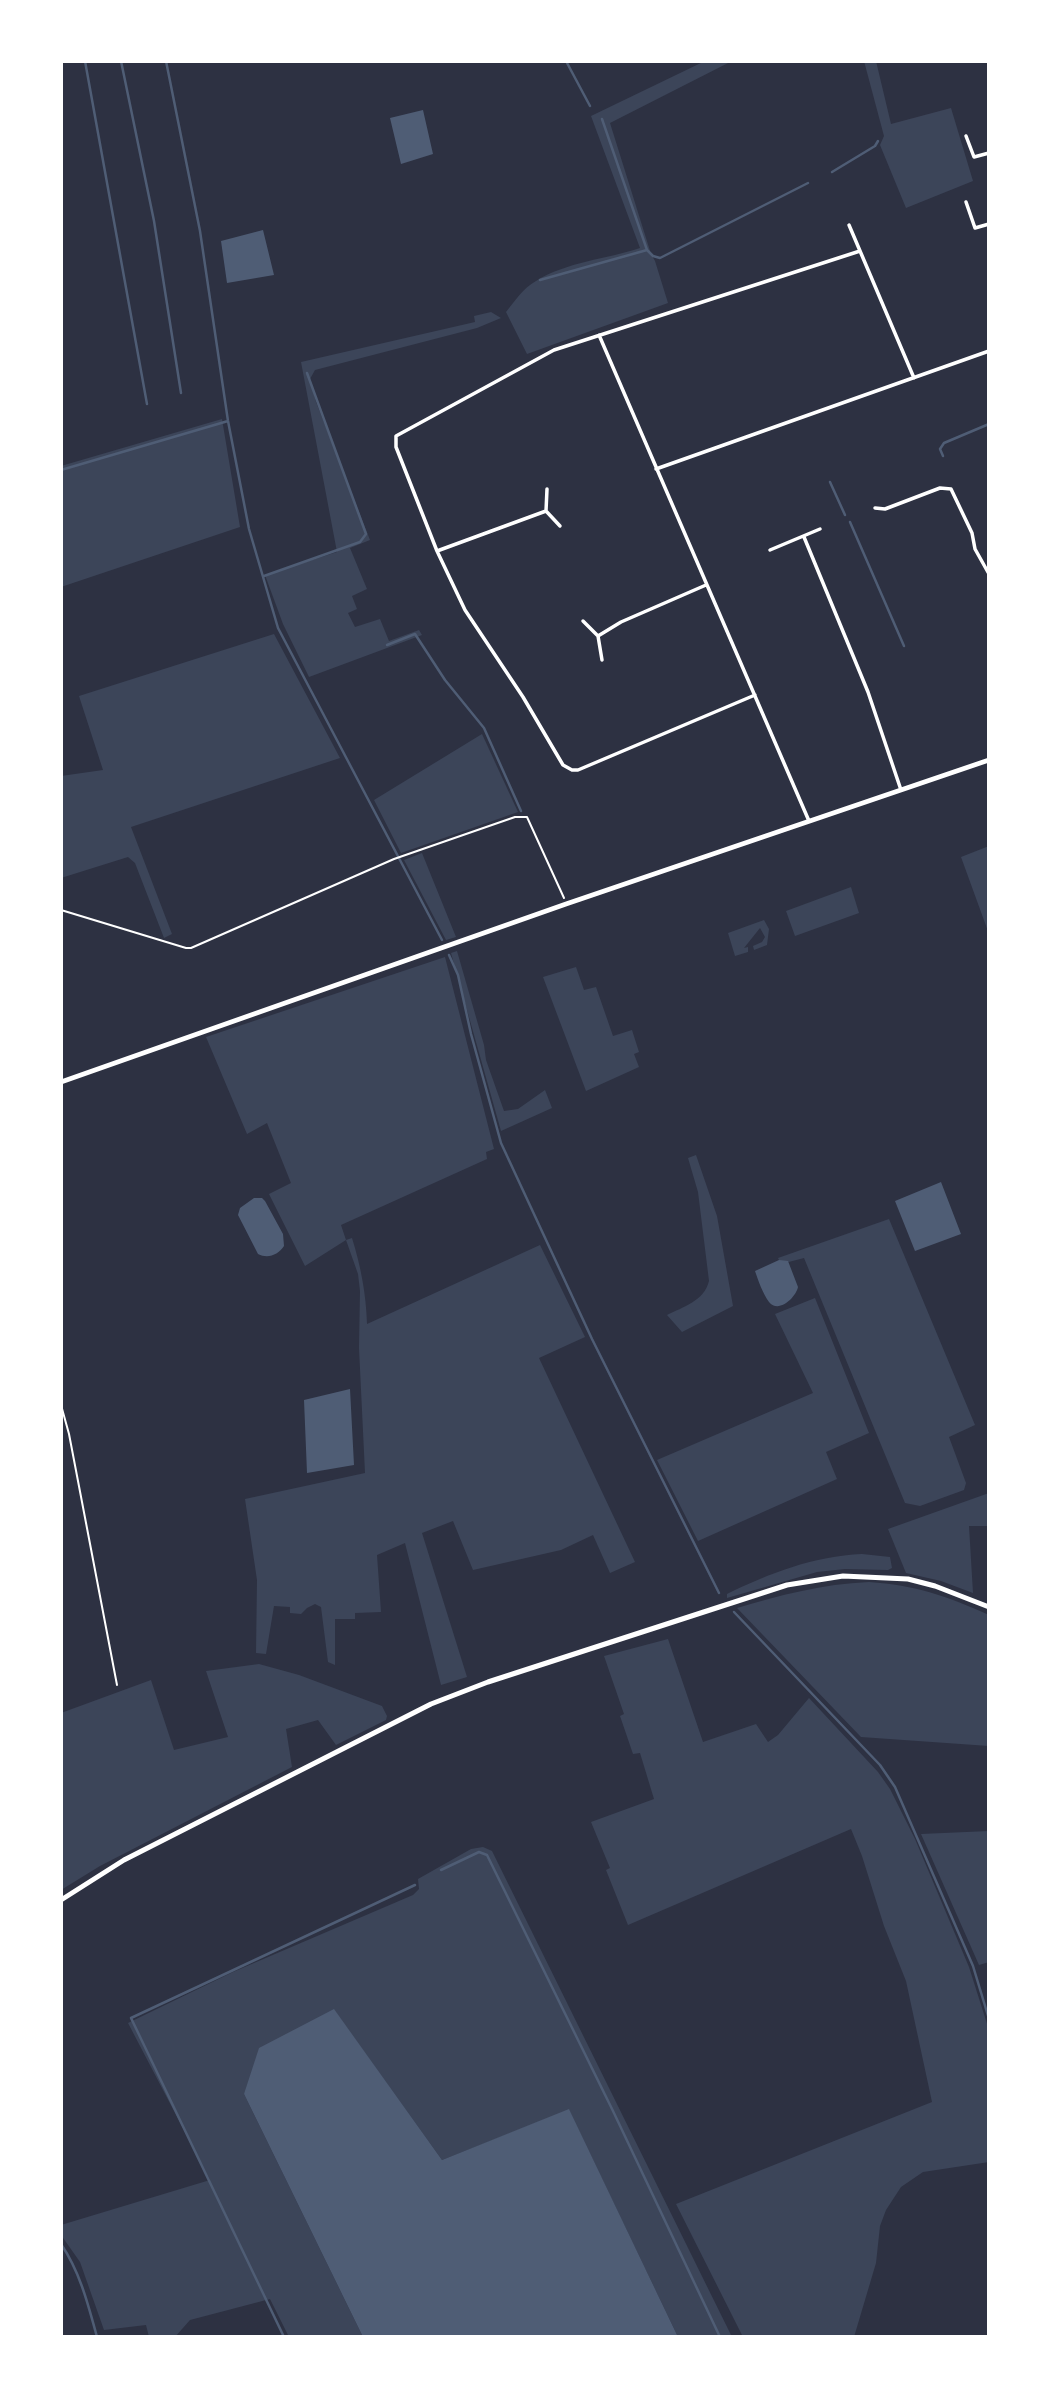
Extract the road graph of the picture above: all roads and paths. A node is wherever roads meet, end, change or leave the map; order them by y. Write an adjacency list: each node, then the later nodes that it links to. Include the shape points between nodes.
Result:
1 (966, 136): 2 (street, via 974,157)
2 (989, 153)
3 (966, 202): 4 (street, via 975,228)
4 (989, 224)
5 (849, 225): 6 (street)
6 (860, 251): 7 (street); 9 (street)
7 (599, 335): 10 (street); 18 (street, via 554,350 396,436 396,447)
8 (989, 351): 9 (street)
9 (914, 378): 10 (street)
10 (656, 469): 20 (street)
11 (547, 489): 13 (street)
12 (875, 508): 19 (street, via 885,509 940,488 951,489)
13 (546, 511): 14 (street); 18 (street)
14 (560, 526)
15 (820, 529): 16 (street)
16 (804, 537): 17 (street); 26 (street, via 868,692)
17 (770, 550)
18 (437, 551): 24 (street, via 465,610 567,768 578,770)
19 (989, 574)
20 (706, 585): 22 (street); 24 (street)
21 (583, 621): 22 (street)
22 (598, 636): 23 (street)
23 (603, 660)
24 (755, 695): 27 (street)
25 (989, 760): 26 (street)
26 (901, 790): 27 (street)
27 (809, 821): 28 (street)
28 (566, 904): 29 (path, via 527,817 515,817 401,856 191,948); 30 (street)
29 (61, 911)
30 (61, 1082)
31 (61, 1405): 33 (path)
32 (989, 1607): 34 (street, via 908,1579 843,1576 787,1585 431,1704 124,1860)
33 (117, 1685)
34 (61, 1900)

